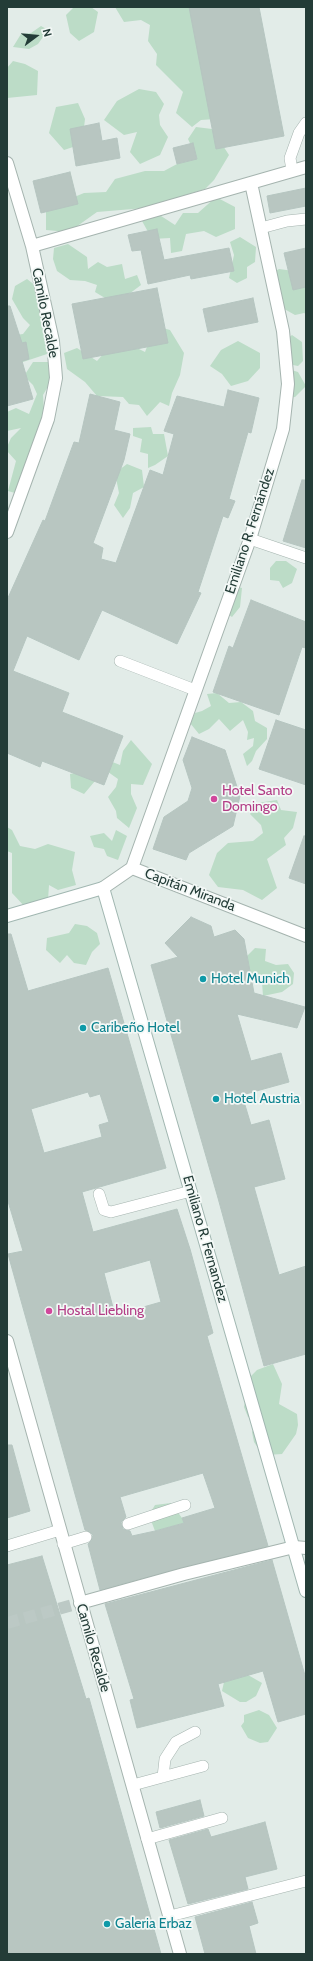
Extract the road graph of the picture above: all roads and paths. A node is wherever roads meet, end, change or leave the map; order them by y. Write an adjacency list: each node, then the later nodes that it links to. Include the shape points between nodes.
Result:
1 (306, 123): 4 (lane, via 299,133 290,158)
2 (7, 163): 8 (street, Camilo Recalde)
3 (306, 167): 4 (street)
4 (292, 170): 5 (street)
5 (250, 183): 7 (street, Emiliano R. Fernández); 8 (street)
6 (306, 219): 7 (lane)
7 (261, 228): 10 (street, Emiliano R. Fernández, via 284,331 288,384 283,428)
8 (32, 246): 9 (street, Camilo Recalde, via 53,341 56,378 48,419)
9 (7, 532)
10 (250, 539): 11 (lane); 13 (street, Emiliano R. Fernández)
11 (306, 558)
12 (120, 661): 13 (lane)
13 (195, 690): 14 (street, Emiliano R. Fernández)
14 (132, 868): 15 (street, Capitán Miranda); 17 (street, Capitán Miranda)
15 (103, 888): 16 (street, Capitán Miranda); 18 (street, Emiliano R. Fernandez)
16 (7, 916)
17 (306, 936)
18 (191, 1191): 19 (lane, via 110,1212 104,1210); 27 (street, Emiliano R. Fernandez)
19 (99, 1194)
20 (7, 1341): 23 (street, Camilo Recalde)
21 (185, 1504): 22 (lane)
22 (128, 1524)
23 (60, 1530): 25 (street, Camilo Recalde); 26 (lane)
24 (86, 1537): 25 (lane)
25 (63, 1544): 29 (street, Camilo Recalde)
26 (7, 1546)
27 (300, 1547): 28 (street, Emiliano R. Fernandez); 29 (street, via 184,1574)
28 (306, 1591)
29 (80, 1603): 33 (street, Camilo Recalde)
30 (195, 1732): 32 (lane, via 176,1742 165,1759)
31 (203, 1766): 32 (lane)
32 (163, 1777): 33 (lane)
33 (133, 1785): 35 (street, Camilo Recalde)
34 (222, 1818): 35 (lane)
35 (147, 1839): 37 (street, Camilo Recalde)
36 (306, 1881): 37 (lane)
37 (170, 1916): 38 (street, Camilo Recalde)
38 (180, 1954)

